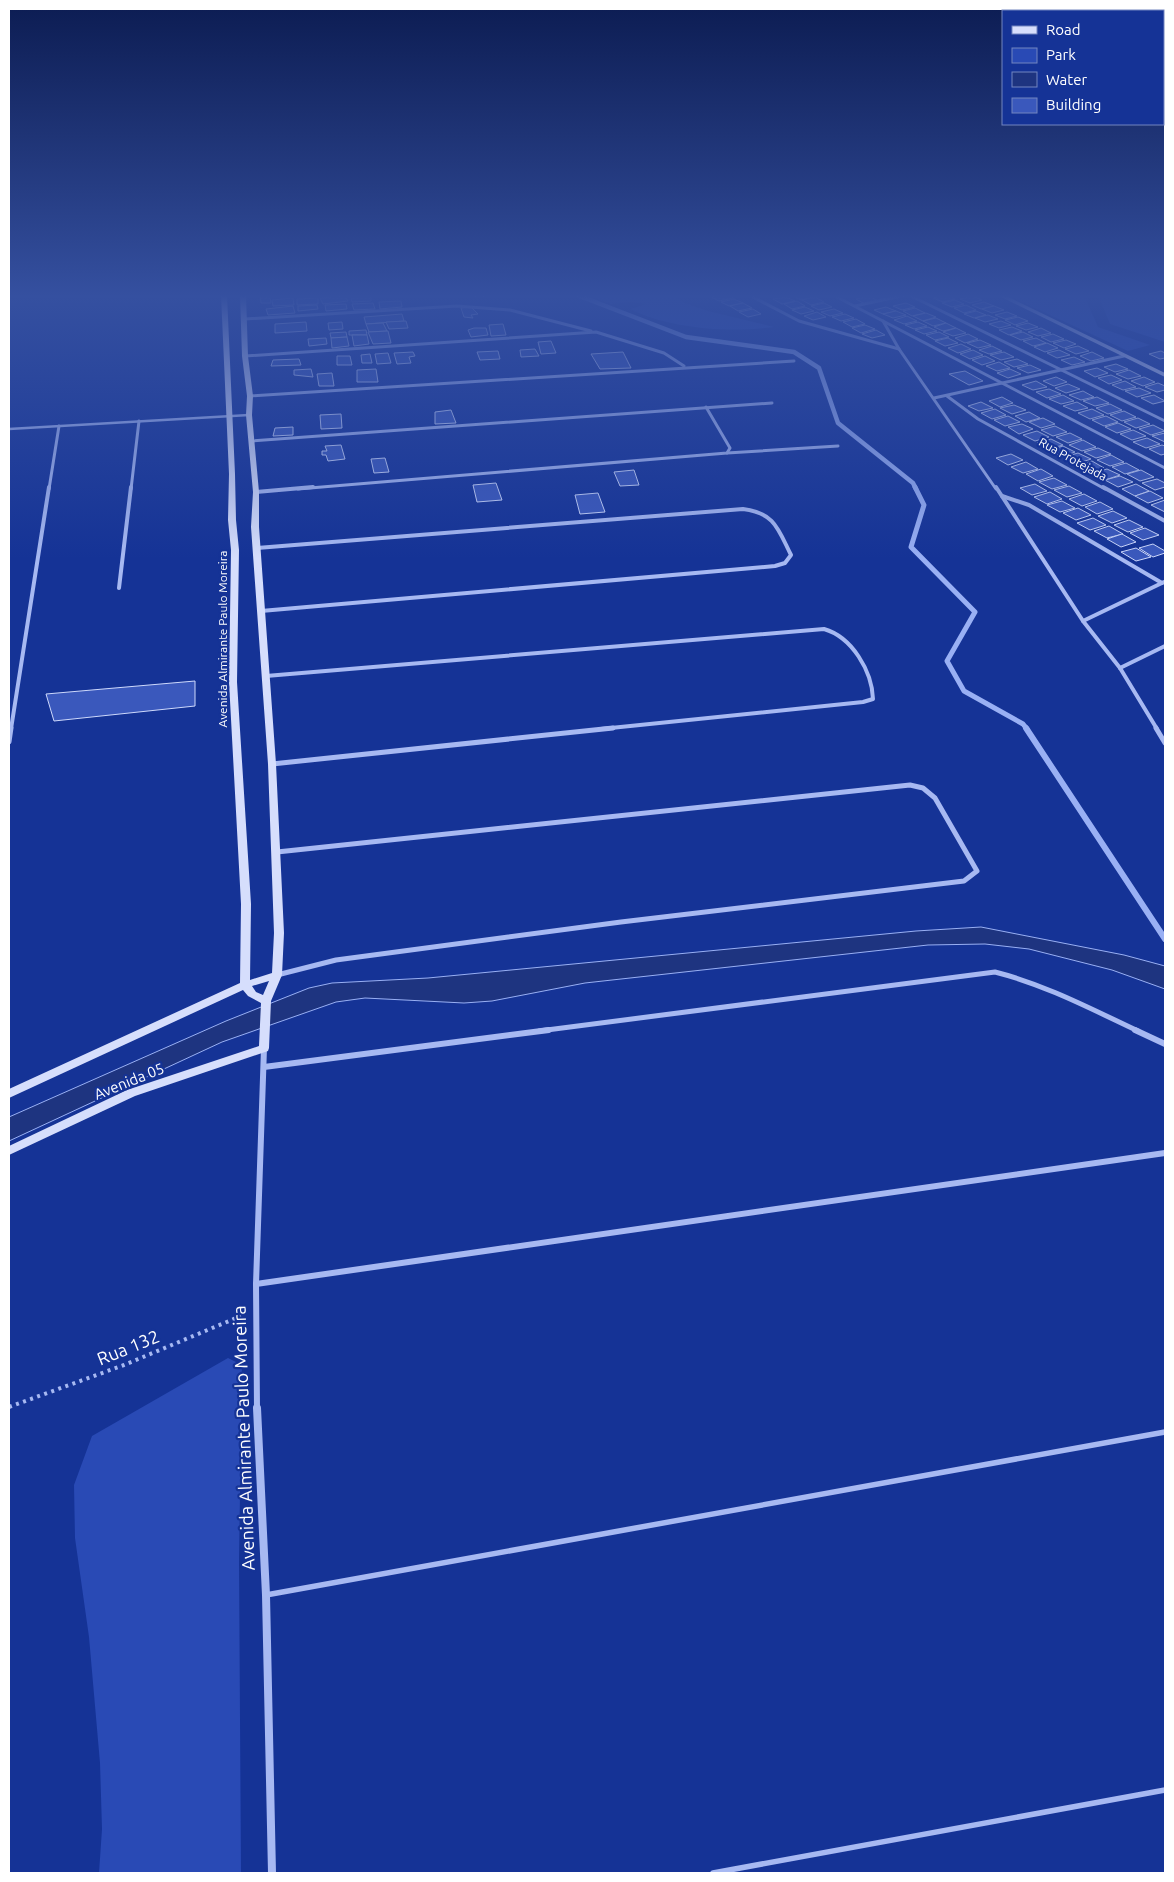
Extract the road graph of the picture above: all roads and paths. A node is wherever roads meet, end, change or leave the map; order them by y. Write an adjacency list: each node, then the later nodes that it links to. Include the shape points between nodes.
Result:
1 (227, 383): 14 (main road, Avenida Almirante Paulo Moreira)
2 (248, 383): 8 (main road, Avenida Almirante Paulo Moreira)
3 (441, 383): 8 (street)
4 (923, 383): 10 (street)
5 (1006, 383): 7 (street)
6 (1087, 383): 16 (street)
7 (1001, 384): 9 (street); 22 (street)
8 (250, 396): 13 (main road, Avenida Almirante Paulo Moreira)
9 (947, 396): 10 (street); 25 (street, Rua Protejada, via 978,419)
10 (934, 398): 24 (street)
11 (772, 403): 12 (street)
12 (706, 407): 19 (street); 21 (street, via 730,448)
13 (249, 415): 14 (lane); 19 (main road, Avenida Almirante Paulo Moreira)
14 (228, 416): 15 (lane); 39 (main road, Avenida Almirante Paulo Moreira, via 235,550 233,682 246,904)
15 (139, 421): 17 (lane); 28 (street)
16 (1165, 421)
17 (59, 426): 18 (lane); 34 (street)
18 (9, 429)
19 (251, 441): 23 (main road, Avenida Almirante Paulo Moreira)
20 (838, 446): 21 (street)
21 (727, 452): 23 (street)
22 (1165, 468)
23 (256, 492): 26 (main road, Avenida Almirante Paulo Moreira)
24 (1001, 495): 27 (street, via 1029,505); 30 (street)
25 (1165, 521)
26 (257, 548): 29 (main road, Avenida Almirante Paulo Moreira); 29 (street, via 743,509 764,512 772,518 792,555 785,563 775,566)
27 (1164, 582): 30 (street)
28 (119, 588)
29 (261, 611): 33 (main road, Avenida Almirante Paulo Moreira)
30 (1083, 621): 32 (street)
31 (1165, 646): 32 (street)
32 (1120, 668): 35 (street)
33 (266, 676): 36 (main road, Avenida Almirante Paulo Moreira); 36 (street, via 824,630 844,638 874,692 873,699 863,702)
34 (9, 742)
35 (1165, 743)
36 (272, 764): 37 (main road, Avenida Almirante Paulo Moreira)
37 (277, 852): 38 (main road, Avenida Almirante Paulo Moreira, via 280,933); 38 (street, via 910,785 923,788 935,798 977,871 964,882 621,922 346,959)
38 (277, 975): 39 (main road); 40 (main road, Avenida Almirante Paulo Moreira)
39 (245, 986): 40 (main road); 44 (main road)
40 (266, 1003): 42 (main road, Avenida Almirante Paulo Moreira)
41 (1165, 1044): 43 (street, via 1023,979 982,973)
42 (264, 1048): 43 (street, Avenida Almirante Paulo Moreira); 45 (main road, Avenida 05, via 131,1093)
43 (264, 1067): 47 (street, Avenida Almirante Paulo Moreira)
44 (9, 1094)
45 (9, 1151)
46 (1165, 1153): 47 (street)
47 (256, 1284): 48 (street, Avenida Almirante Paulo Moreira)
48 (257, 1309): 49 (path, Rua 132, via 124,1365); 51 (street, Avenida Almirante Paulo Moreira, via 256,1379)
49 (9, 1407)
50 (1165, 1432): 51 (lane)
51 (266, 1595): 53 (street, Avenida Almirante Paulo Moreira)
52 (1165, 1790): 54 (lane)
53 (272, 1873)
54 (713, 1873)

